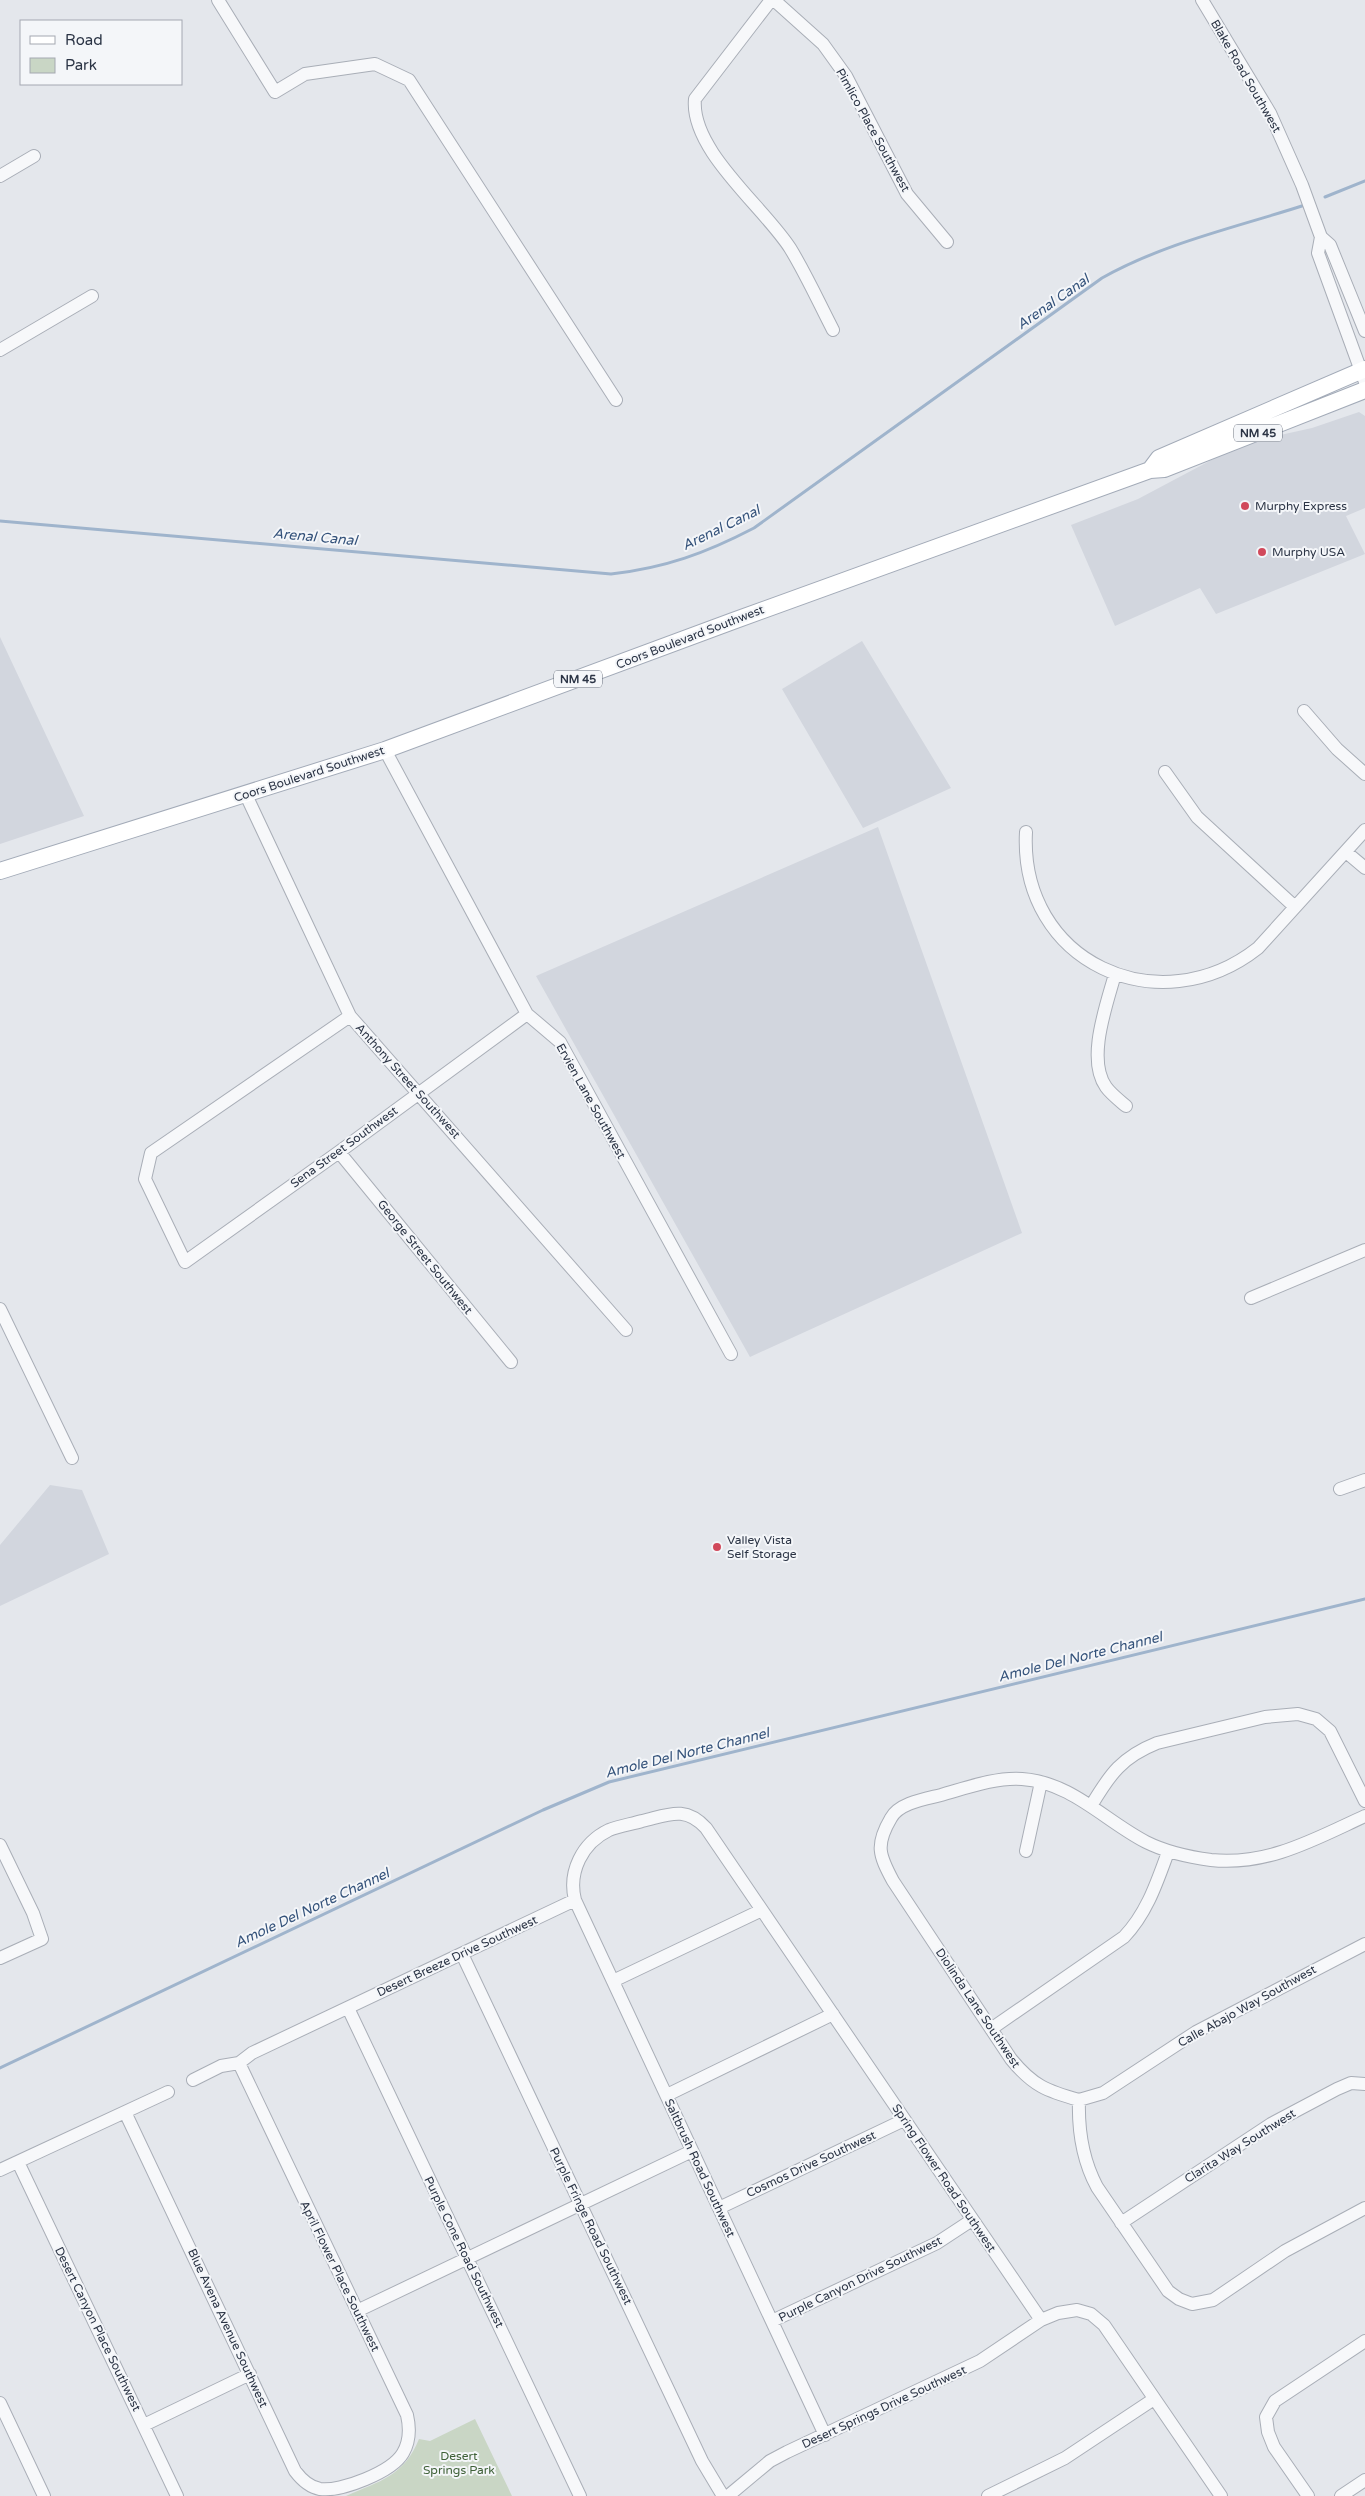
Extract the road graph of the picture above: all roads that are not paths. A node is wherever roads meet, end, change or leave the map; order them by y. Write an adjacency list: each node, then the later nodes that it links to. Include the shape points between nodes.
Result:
1 (218, 0): 14 (street, via 275,92 305,74 375,64 409,80)
2 (772, 0): 7 (street, Pimlico Place Southwest, via 823,44 846,76 907,194); 9 (street, via 695,99 694,113 717,159 789,247)
3 (1202, 0): 6 (street, Blake Road Southwest, via 1276,124)
4 (34, 156): 5 (street)
5 (0, 176)
6 (1321, 237): 10 (street, Blake Road Southwest, via 1330,245); 12 (street, Blake Road Southwest, via 1318,253)
7 (947, 242)
8 (92, 296): 11 (street)
9 (833, 330)
10 (1365, 331)
11 (0, 350)
12 (1363, 374): 15 (main road, Coors Boulevard Southwest, via 1159,458)
13 (1365, 390): 15 (main road, Coors Boulevard Southwest / NM 45, via 1164,469)
14 (616, 400)
15 (1150, 470): 17 (main road, Coors Boulevard Southwest / NM 45, via 760,610)
16 (1304, 711): 19 (street)
17 (385, 750): 20 (main road, Coors Boulevard Southwest / NM 45); 28 (street, Ervien Lane Southwest)
18 (1165, 772): 26 (street, via 1197,817)
19 (1365, 774)
20 (246, 795): 25 (main road, Coors Boulevard Southwest / NM 45); 29 (street, Anthony Street Southwest)
21 (1365, 830): 23 (street)
22 (1026, 832): 27 (street, via 1027,872 1054,929 1086,960)
23 (1346, 852): 24 (street); 26 (street)
24 (1365, 868)
25 (0, 871)
26 (1296, 907): 27 (street, via 1258,948 1219,972 1161,982 1129,979)
27 (1115, 974): 31 (street, via 1098,1042 1102,1079 1106,1088)
28 (527, 1014): 30 (street, Sena Street Southwest); 37 (street, Ervien Lane Southwest, via 560,1042)
29 (350, 1016): 30 (street, Anthony Street Southwest); 32 (street, Sena Street Southwest, via 151,1153 145,1179 184,1262)
30 (418, 1092): 32 (street, Sena Street Southwest); 36 (street, Anthony Street Southwest)
31 (1126, 1106)
32 (339, 1152): 38 (street, George Street Southwest)
33 (1365, 1250): 34 (street)
34 (1251, 1298)
35 (0, 1309): 39 (street)
36 (626, 1330)
37 (731, 1354)
38 (511, 1362)
39 (72, 1458)
40 (1365, 1480): 41 (street)
41 (1340, 1489)
42 (1041, 1782): 44 (street, via 1058,1787); 47 (street); 57 (street, Diolinda Lane Southwest, via 1004,1780 924,1799 893,1814 883,1831 880,1847 886,1868)
43 (1365, 1801): 44 (street, via 1330,1731 1316,1719 1298,1714 1279,1715 1157,1743 1140,1750 1113,1771)
44 (1091, 1806): 48 (street, via 1144,1841)
45 (1365, 1816): 48 (street, via 1299,1847 1264,1858 1228,1861)
46 (0, 1845): 53 (street, via 42,1938)
47 (1026, 1851)
48 (1168, 1852): 57 (street, via 1145,1909 1124,1937)
49 (575, 1900): 50 (street, Spring Flower Road Southwest, via 576,1866 592,1842 609,1830 674,1813 695,1817 706,1828); 52 (street, Desert Breeze Drive Southwest); 54 (street, Saltbrush Road Southwest)
50 (762, 1910): 54 (street); 56 (street, Spring Flower Road Southwest)
51 (1365, 1944): 63 (street, Calle Abajo Way Southwest, via 1196,2032 1103,2093)
52 (462, 1954): 55 (street, Desert Breeze Drive Southwest); 69 (street, Purple Fringe Road Southwest)
53 (0, 1958)
54 (613, 1981): 62 (street, Saltbrush Road Southwest)
55 (348, 2008): 58 (street, Desert Breeze Drive Southwest, via 252,2053); 74 (street, Purple Cone Road Southwest)
56 (833, 2014): 62 (street); 65 (street, Spring Flower Road Southwest)
57 (991, 2029): 63 (street, Diolinda Lane Southwest, via 1024,2075 1047,2090)
58 (239, 2063): 59 (street, Desert Breeze Drive Southwest, via 221,2066); 75 (street, April Flower Place Southwest)
59 (193, 2080)
60 (1365, 2084): 73 (street, Clarita Way Southwest, via 1351,2083 1271,2124)
61 (168, 2092): 64 (street)
62 (667, 2096): 66 (street, Saltbrush Road Southwest)
63 (1079, 2100): 73 (street, via 1080,2135 1088,2171)
64 (125, 2112): 67 (street); 79 (street, Blue Avena Avenue Southwest)
65 (904, 2120): 70 (street, Cosmos Drive Southwest); 72 (street, Spring Flower Road Southwest)
66 (692, 2152): 69 (street); 70 (street, Saltbrush Road Southwest)
67 (18, 2162): 68 (street); 82 (street, Desert Canyon Place Southwest)
68 (0, 2170)
69 (580, 2206): 74 (street); 89 (street, Purple Fringe Road Southwest, via 702,2461)
70 (719, 2208): 77 (street, Saltbrush Road Southwest)
71 (1365, 2208): 73 (street, via 1286,2251 1213,2300 1192,2304 1168,2291)
72 (972, 2220): 76 (street, Spring Flower Road Southwest); 77 (street, Purple Canyon Drive Southwest, via 937,2243)
73 (1121, 2223)
74 (467, 2258): 75 (street); 88 (street, Purple Cone Road Southwest)
75 (357, 2312): 84 (street, April Flower Place Southwest, via 410,2427 402,2454 390,2466)
76 (1041, 2320): 80 (street, via 1077,2310 1091,2314 1104,2325); 83 (street, Desert Springs Drive Southwest, via 980,2362)
77 (772, 2321): 83 (street, Saltbrush Road Southwest)
78 (1365, 2340): 93 (street, via 1275,2401 1266,2417 1274,2446)
79 (250, 2374): 82 (street); 84 (street, Blue Avena Avenue Southwest, via 300,2478 317,2488 328,2489)
80 (1154, 2399): 91 (street, via 1065,2458); 92 (street)
81 (0, 2403): 86 (street)
82 (144, 2425): 87 (street, Desert Canyon Place Southwest)
83 (825, 2435): 90 (street, Desert Springs Drive Southwest, via 770,2461)
84 (368, 2477)
85 (1365, 2480): 94 (street)
86 (44, 2496)
87 (177, 2496)
88 (580, 2496)
89 (724, 2496)
90 (728, 2496)
91 (988, 2496)
92 (1221, 2496)
93 (1308, 2496)
94 (1341, 2496)

